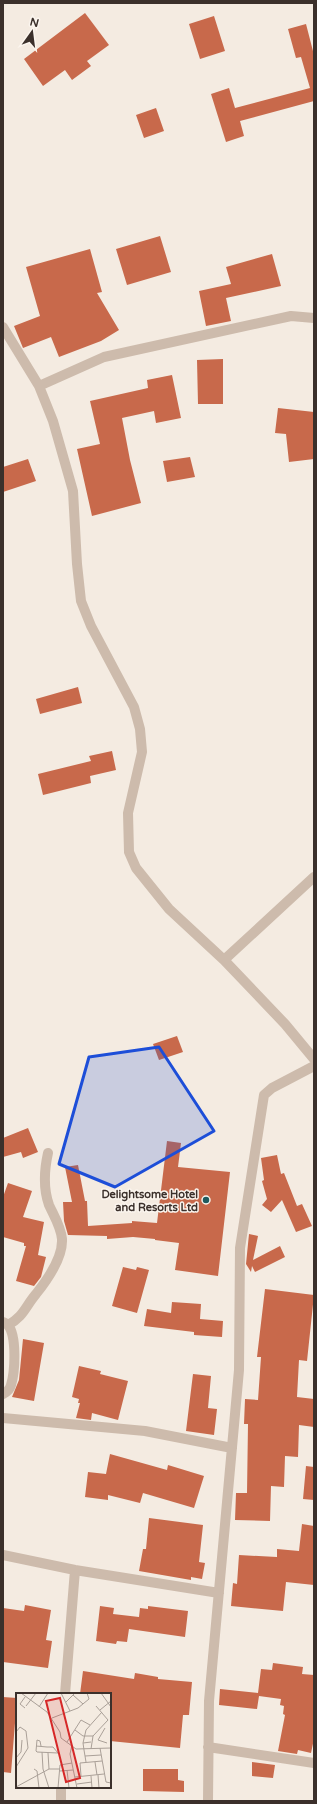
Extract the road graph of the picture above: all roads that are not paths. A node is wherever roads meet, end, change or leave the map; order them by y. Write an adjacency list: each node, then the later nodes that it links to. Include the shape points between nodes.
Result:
1 (314, 318): 3 (street, via 291,316 104,357)
2 (3, 327): 3 (street)
3 (39, 386): 5 (street, via 60,441 72,491 81,601 91,626 134,707 140,729 142,752 128,813 129,852 136,868 169,908)
4 (314, 877): 5 (street)
5 (224, 960): 6 (street, via 285,1024)
6 (314, 1059)
7 (314, 1066): 12 (street, via 272,1088 264,1095 240,1248 239,1370)
8 (48, 1154): 9 (street, via 44,1169 45,1186 62,1238 62,1249 43,1285 20,1318)
9 (6, 1323): 10 (street, via 13,1338 15,1355 11,1385)
10 (3, 1394)
11 (3, 1418): 12 (street, via 146,1431)
12 (232, 1448): 15 (street)
13 (3, 1555): 14 (street)
14 (75, 1570): 15 (street); 16 (street)
15 (219, 1592): 17 (street, via 209,1702)
16 (65, 1693)
17 (208, 1747): 18 (street); 21 (street)
18 (314, 1763)
19 (61, 1788): 20 (street)
20 (61, 1801)
21 (208, 1801)

